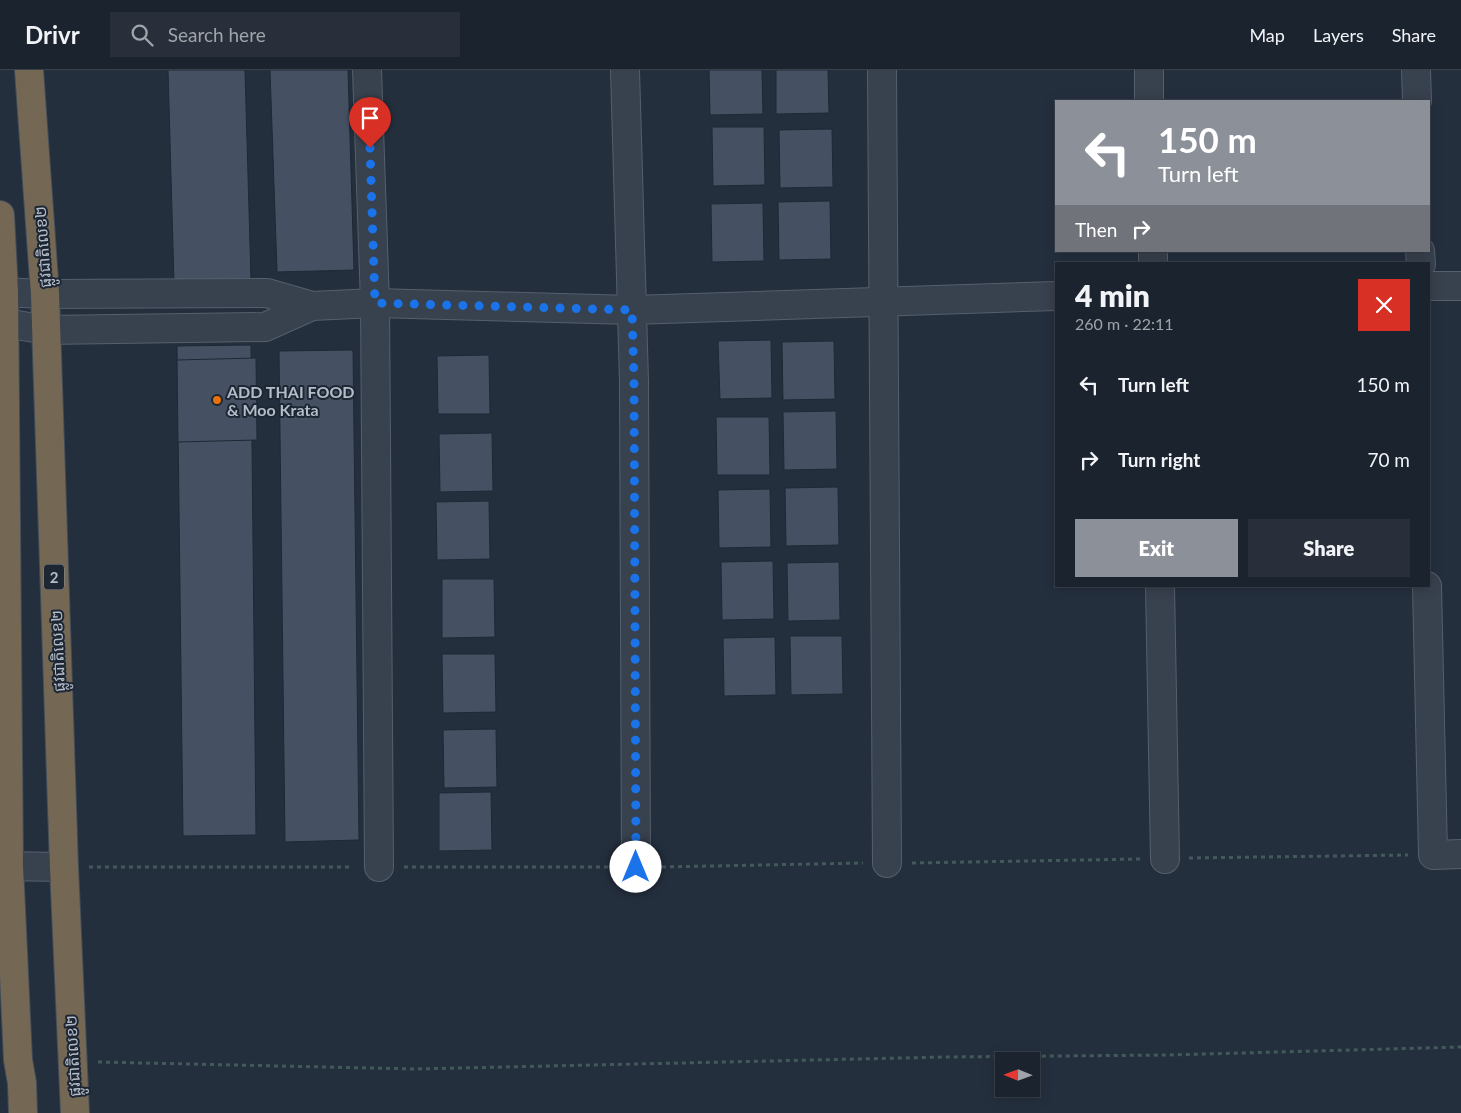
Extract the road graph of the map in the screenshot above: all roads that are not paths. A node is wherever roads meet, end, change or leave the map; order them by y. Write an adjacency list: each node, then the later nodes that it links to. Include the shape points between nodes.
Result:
1 (29, 70): 13 (highway, ផ្លូវជាតិលេខ២ / 2)
2 (367, 70): 16 (street)
3 (625, 70): 18 (street)
4 (882, 70): 15 (street)
5 (1149, 70): 7 (street)
6 (1416, 70): 8 (street)
7 (1150, 100)
8 (1417, 100)
9 (0, 215): 12 (highway)
10 (1430, 286): 11 (street)
11 (1461, 286)
12 (2, 292): 13 (street); 19 (highway)
13 (45, 294): 17 (street, via 267,293); 20 (highway, ផ្លូវជាតិលេខ២ / 2)
14 (1055, 296): 15 (street)
15 (883, 301): 18 (street); 27 (street)
16 (375, 303): 17 (street); 18 (street); 30 (street)
17 (312, 306): 20 (street, via 265,327)
18 (632, 310): 31 (street)
19 (2, 323): 20 (street); 21 (highway)
20 (46, 330): 29 (highway, ផ្លូវជាតិលេខ២ / 2)
21 (3, 447): 22 (highway)
22 (3, 517): 28 (highway)
23 (1160, 587): 26 (street)
24 (1427, 587): 25 (street, via 1433,855)
25 (1461, 854)
26 (1165, 858)
27 (887, 863)
28 (4, 866): 29 (street); 32 (highway)
29 (64, 867): 34 (highway, ផ្លូវជាតិលេខ២ / 2)
30 (379, 867)
31 (636, 867)
32 (13, 1068): 33 (highway)
33 (23, 1113)
34 (75, 1113)

